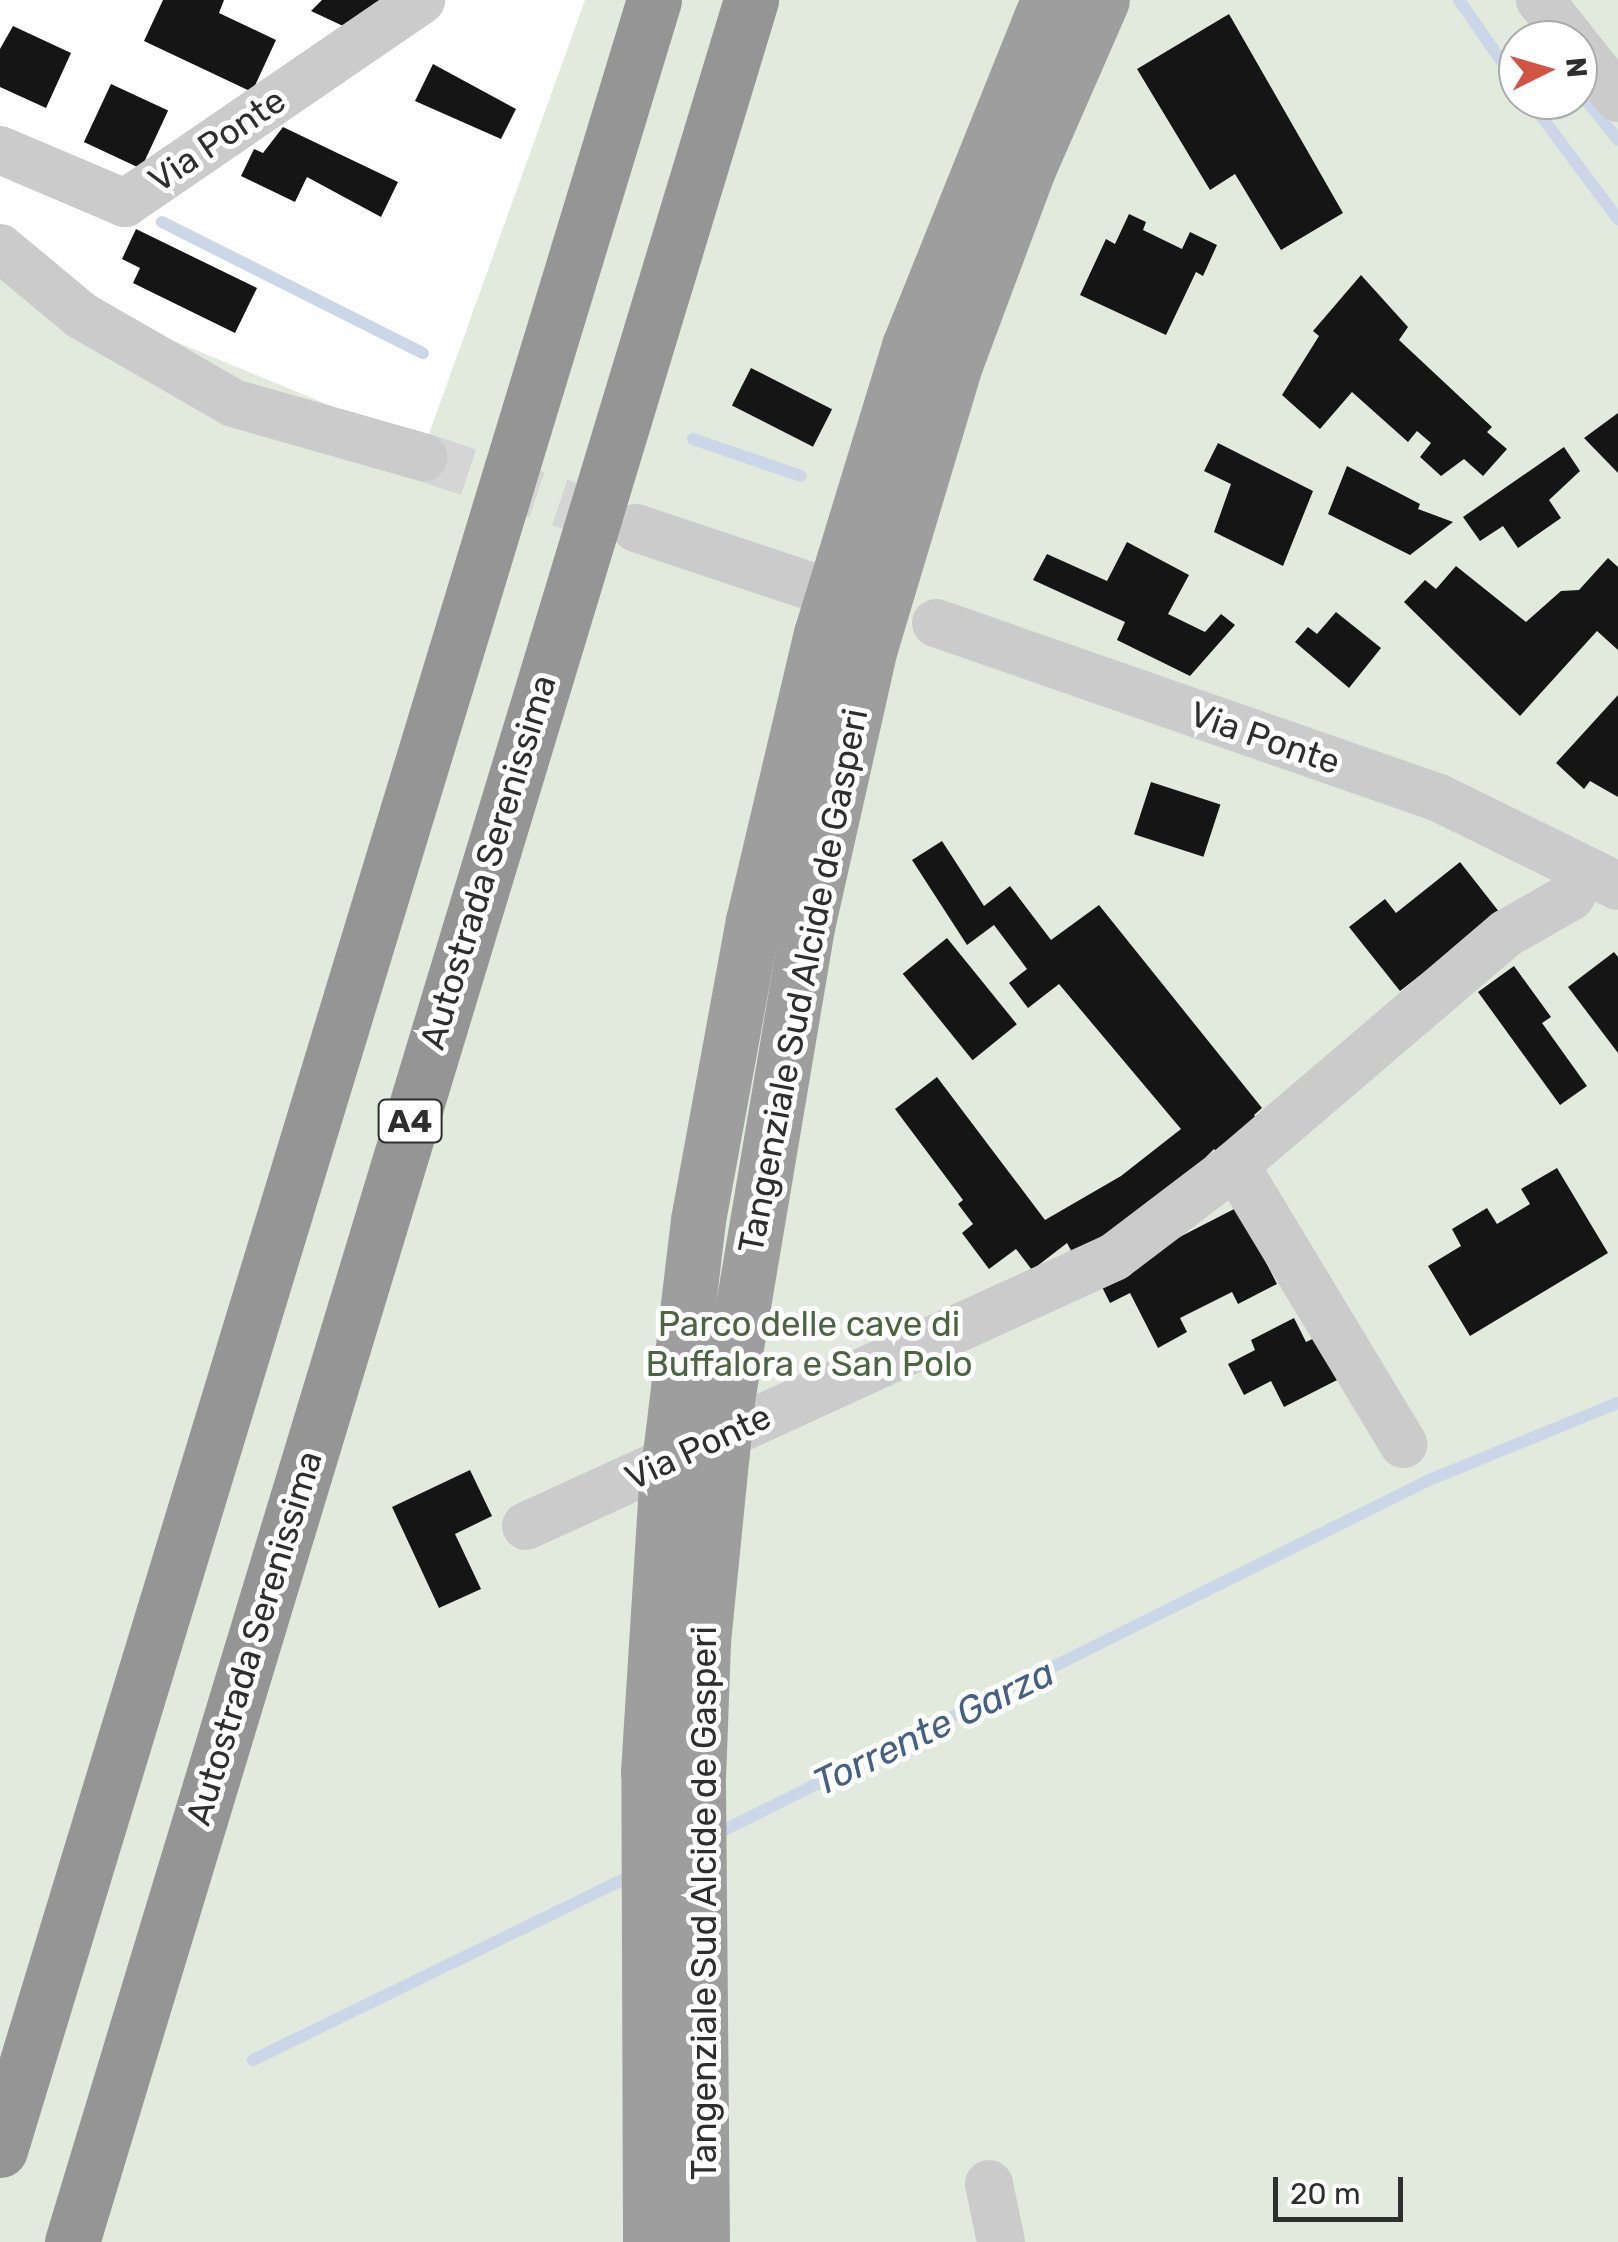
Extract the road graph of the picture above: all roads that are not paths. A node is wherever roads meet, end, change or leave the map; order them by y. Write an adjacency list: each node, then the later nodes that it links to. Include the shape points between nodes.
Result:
1 (421, 0): 10 (street, Via Ponte, via 124,203)
2 (654, 0): 20 (highway)
3 (752, 0): 22 (highway, Autostrada Serenissima / A4)
4 (1048, 0): 23 (highway, Tangenziale Sud Alcide de Gasperi, bridge, via 908,346 821,634 743,977 698,1220 666,1484 648,1772)
5 (1102, 0): 24 (highway, Tangenziale Sud Alcide de Gasperi, via 1029,167 956,362 870,648 807,926 725,1426 699,1756)
6 (1540, 0): 7 (street)
7 (1556, 20)
8 (1598, 73): 9 (street)
9 (1618, 98)
10 (0, 150)
11 (0, 248): 12 (street, via 82,316 232,402)
12 (423, 457)
13 (636, 528): 14 (street)
14 (806, 585)
15 (936, 623): 16 (street, Via Ponte, via 1439,798)
16 (1603, 879): 17 (street, Via Ponte, via 1506,932)
17 (1235, 1166): 18 (street); 19 (street, Via Ponte, via 1114,1258)
18 (1403, 1444)
19 (526, 1526)
20 (0, 2150)
21 (989, 2184): 25 (street)
22 (72, 2242)
23 (650, 2242)
24 (702, 2242)
25 (1002, 2242)

